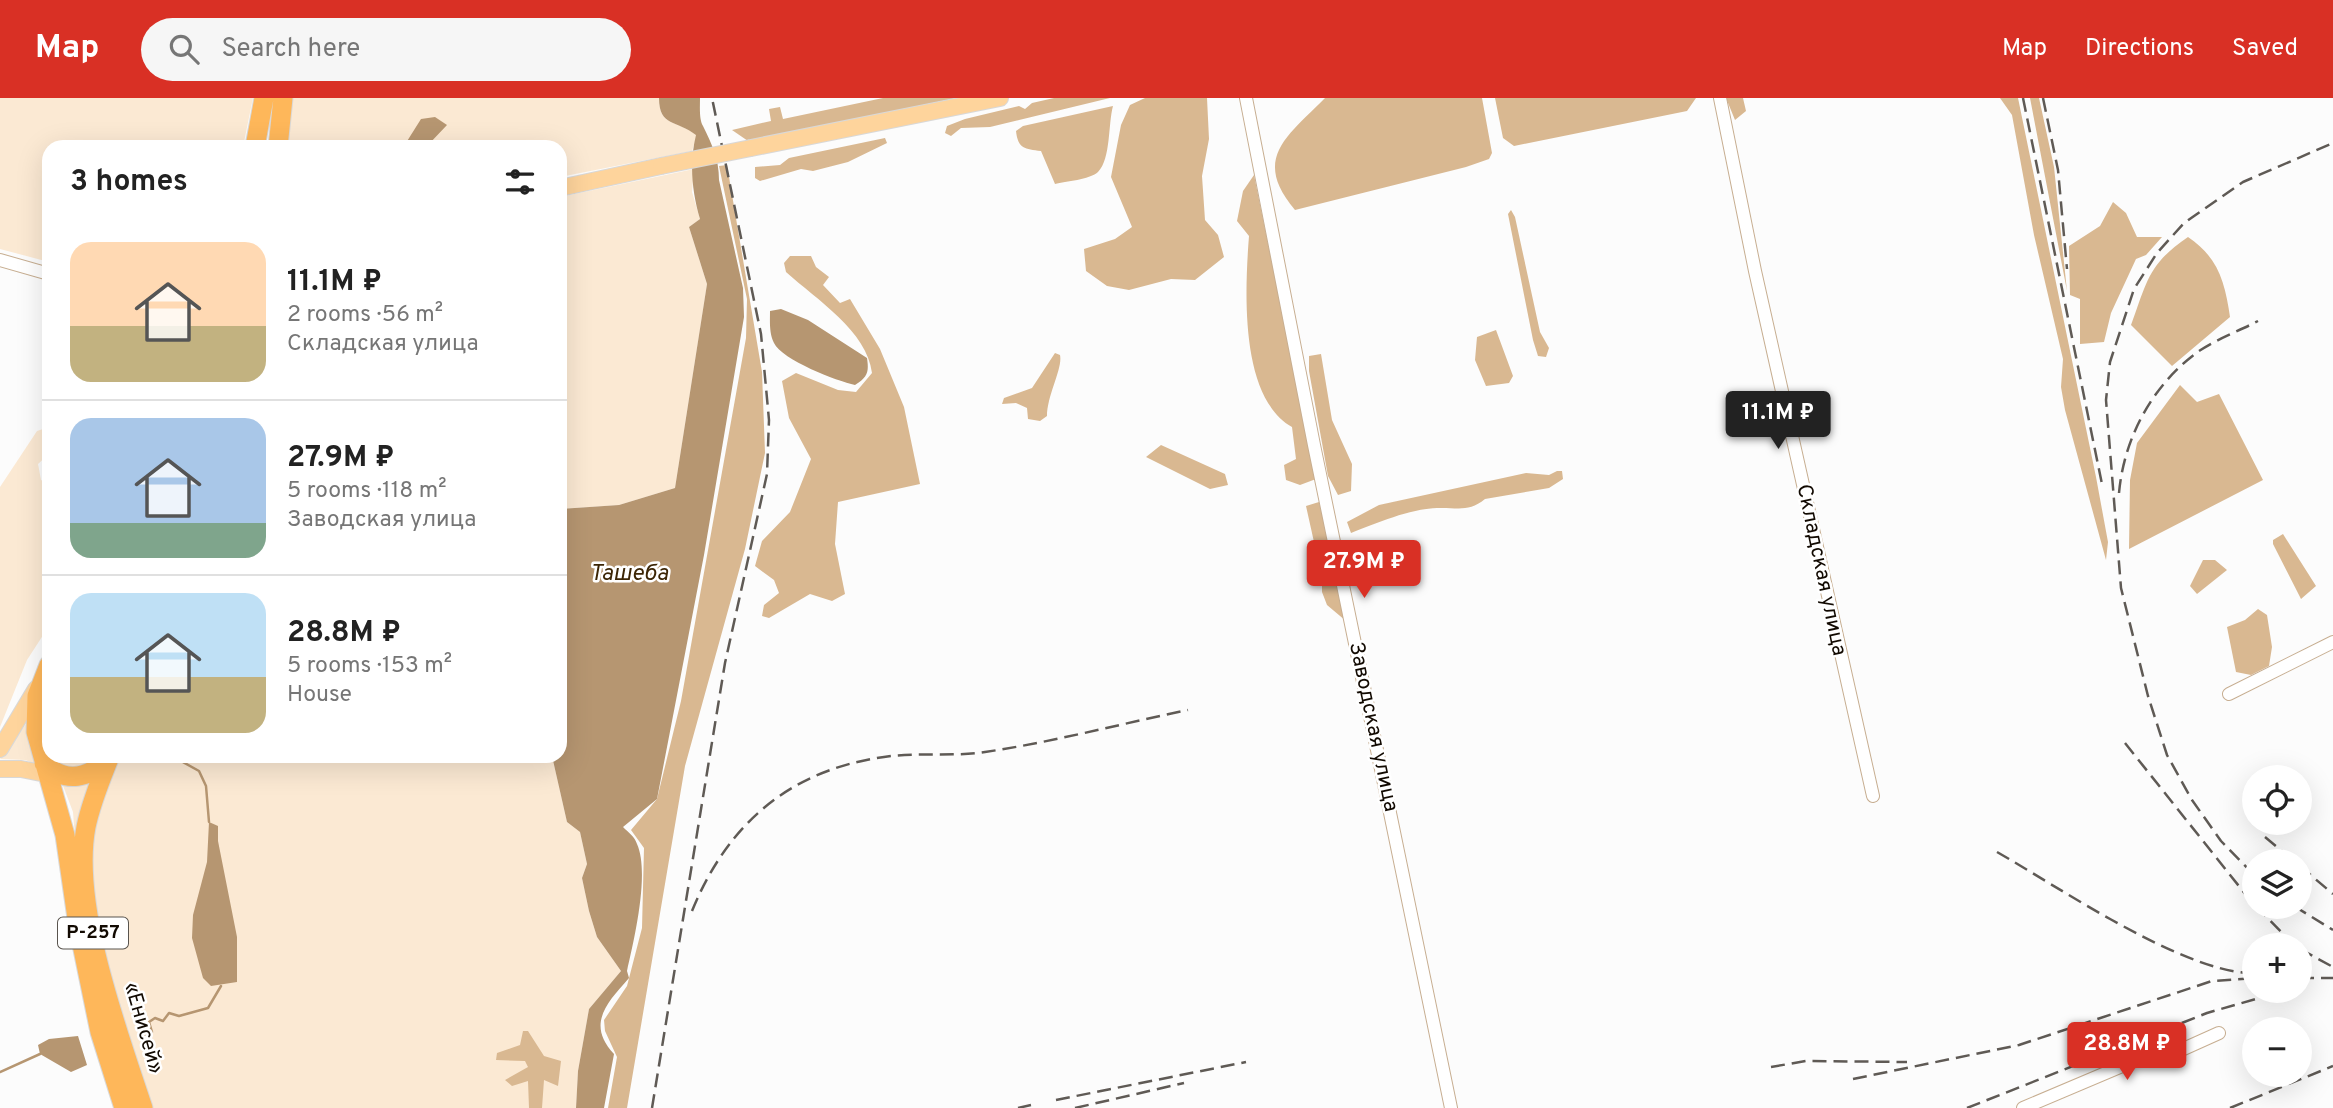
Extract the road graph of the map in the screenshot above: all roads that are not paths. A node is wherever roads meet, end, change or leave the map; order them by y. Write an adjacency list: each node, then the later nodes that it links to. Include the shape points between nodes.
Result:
1 (264, 98): 6 (highway)
2 (283, 98): 7 (highway)
3 (1000, 98): 8 (main road, bridge)
4 (1246, 98): 28 (street, Заводская улица)
5 (1720, 98): 23 (street, Складская улица)
6 (256, 140)
7 (279, 140)
8 (567, 186)
9 (0, 260): 10 (street)
10 (42, 272)
11 (2333, 642): 14 (street)
12 (42, 678): 16 (main road)
13 (42, 684): 15 (highway, «Енисей» / Р-257, via 34,715)
14 (2229, 694)
15 (42, 740)
16 (0, 749)
17 (49, 763): 22 (highway, «Енисей» / Р-257)
18 (101, 763): 22 (highway, «Енисей» / Р-257, via 77,778)
19 (108, 763): 27 (highway, «Енисей» / Р-257, via 86,829 84,872 111,1003)
20 (0, 769): 21 (main road)
21 (21, 769): 22 (main road); 24 (main road, via 37,780)
22 (52, 771): 24 (highway, «Енисей» / Р-257)
23 (1872, 796)
24 (60, 814): 26 (highway, «Енисей» / Р-257, via 100,1032)
25 (2219, 1033): 29 (street, via 2170,1055 2134,1061)
26 (124, 1108)
27 (143, 1108)
28 (1451, 1108)
29 (2023, 1108)

